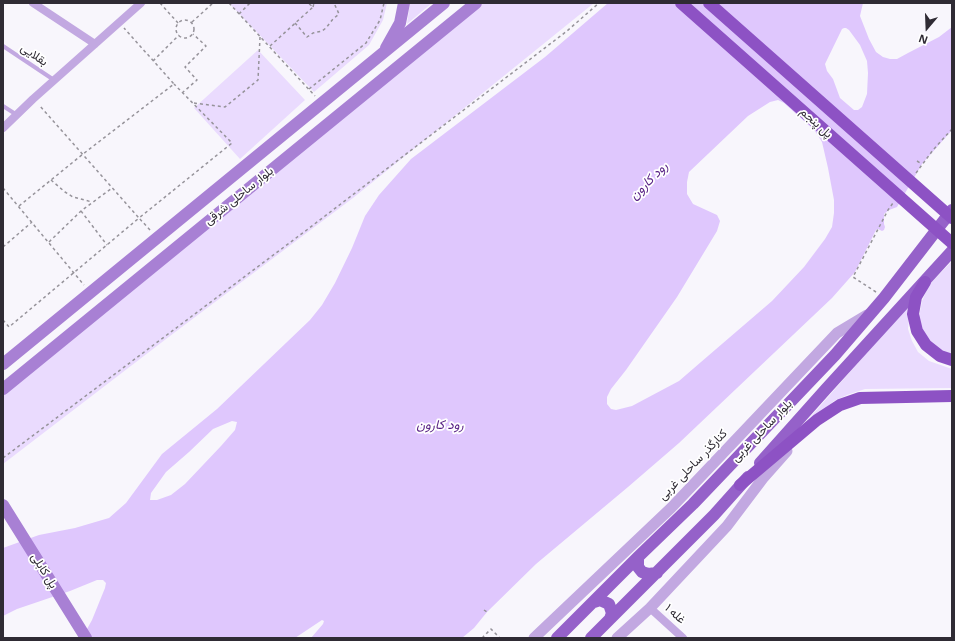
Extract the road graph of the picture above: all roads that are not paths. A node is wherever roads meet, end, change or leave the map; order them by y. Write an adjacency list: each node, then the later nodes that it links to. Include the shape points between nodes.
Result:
1 (33, 3): 8 (street)
2 (141, 3): 8 (street)
3 (404, 3): 10 (main road, via 400,23)
4 (444, 3): 10 (main road, بلوار ساحلی شرقی)
5 (476, 3): 23 (main road, بلوار ساحلی شرقی)
6 (681, 3): 17 (highway, پل پنجم)
7 (709, 3): 16 (highway, پل پنجم)
8 (95, 44): 11 (street)
9 (3, 46): 11 (lane, بقلایی)
10 (384, 52): 21 (main road, بلوار ساحلی شرقی)
11 (54, 81): 13 (street)
12 (3, 106): 13 (lane)
13 (17, 115): 14 (street)
14 (3, 128)
15 (952, 210): 24 (main road, بلوار ساحلی غربی)
16 (952, 218)
17 (952, 243)
18 (952, 247): 20 (main road, بلوار ساحلی غربی)
19 (952, 251): 20 (main road, بلوار ساحلی غربی)
20 (943, 261): 22 (main road, بلوار ساحلی غربی)
21 (114, 274): 23 (main road); 26 (main road, بلوار ساحلی شرقی)
22 (925, 282): 25 (highway, via 916,297 913,314 917,331 926,345 940,356); 30 (main road, بلوار ساحلی غربی)
23 (126, 290): 27 (main road, بلوار ساحلی شرقی)
24 (871, 313): 33 (main road, بلوار ساحلی غربی, via 825,366 693,504); 40 (street, کنارگذر ساحلی غربی, via 837,333 671,508)
25 (952, 360)
26 (3, 364)
27 (3, 389)
28 (952, 396): 29 (highway, via 860,398 840,405)
29 (805, 430): 30 (highway); 36 (street, via 764,477 727,526)
30 (740, 485): 34 (main road, بلوار ساحلی غربی)
31 (3, 505): 39 (main road, پل کابلی)
32 (3, 520): 38 (main road, پل کابلی)
33 (638, 557): 34 (main road, via 637,564 642,572); 35 (main road, بلوار ساحلی غربی)
34 (657, 573): 37 (main road, بلوار ساحلی غربی)
35 (594, 602): 37 (main road, via 603,600 609,604 612,613); 41 (main road, بلوار ساحلی غربی)
36 (650, 608): 43 (street); 44 (street, غله ۱)
37 (610, 619): 42 (main road, بلوار ساحلی غربی)
38 (78, 638)
39 (86, 638)
40 (534, 638)
41 (557, 638)
42 (591, 638)
43 (617, 638)
44 (683, 638)

